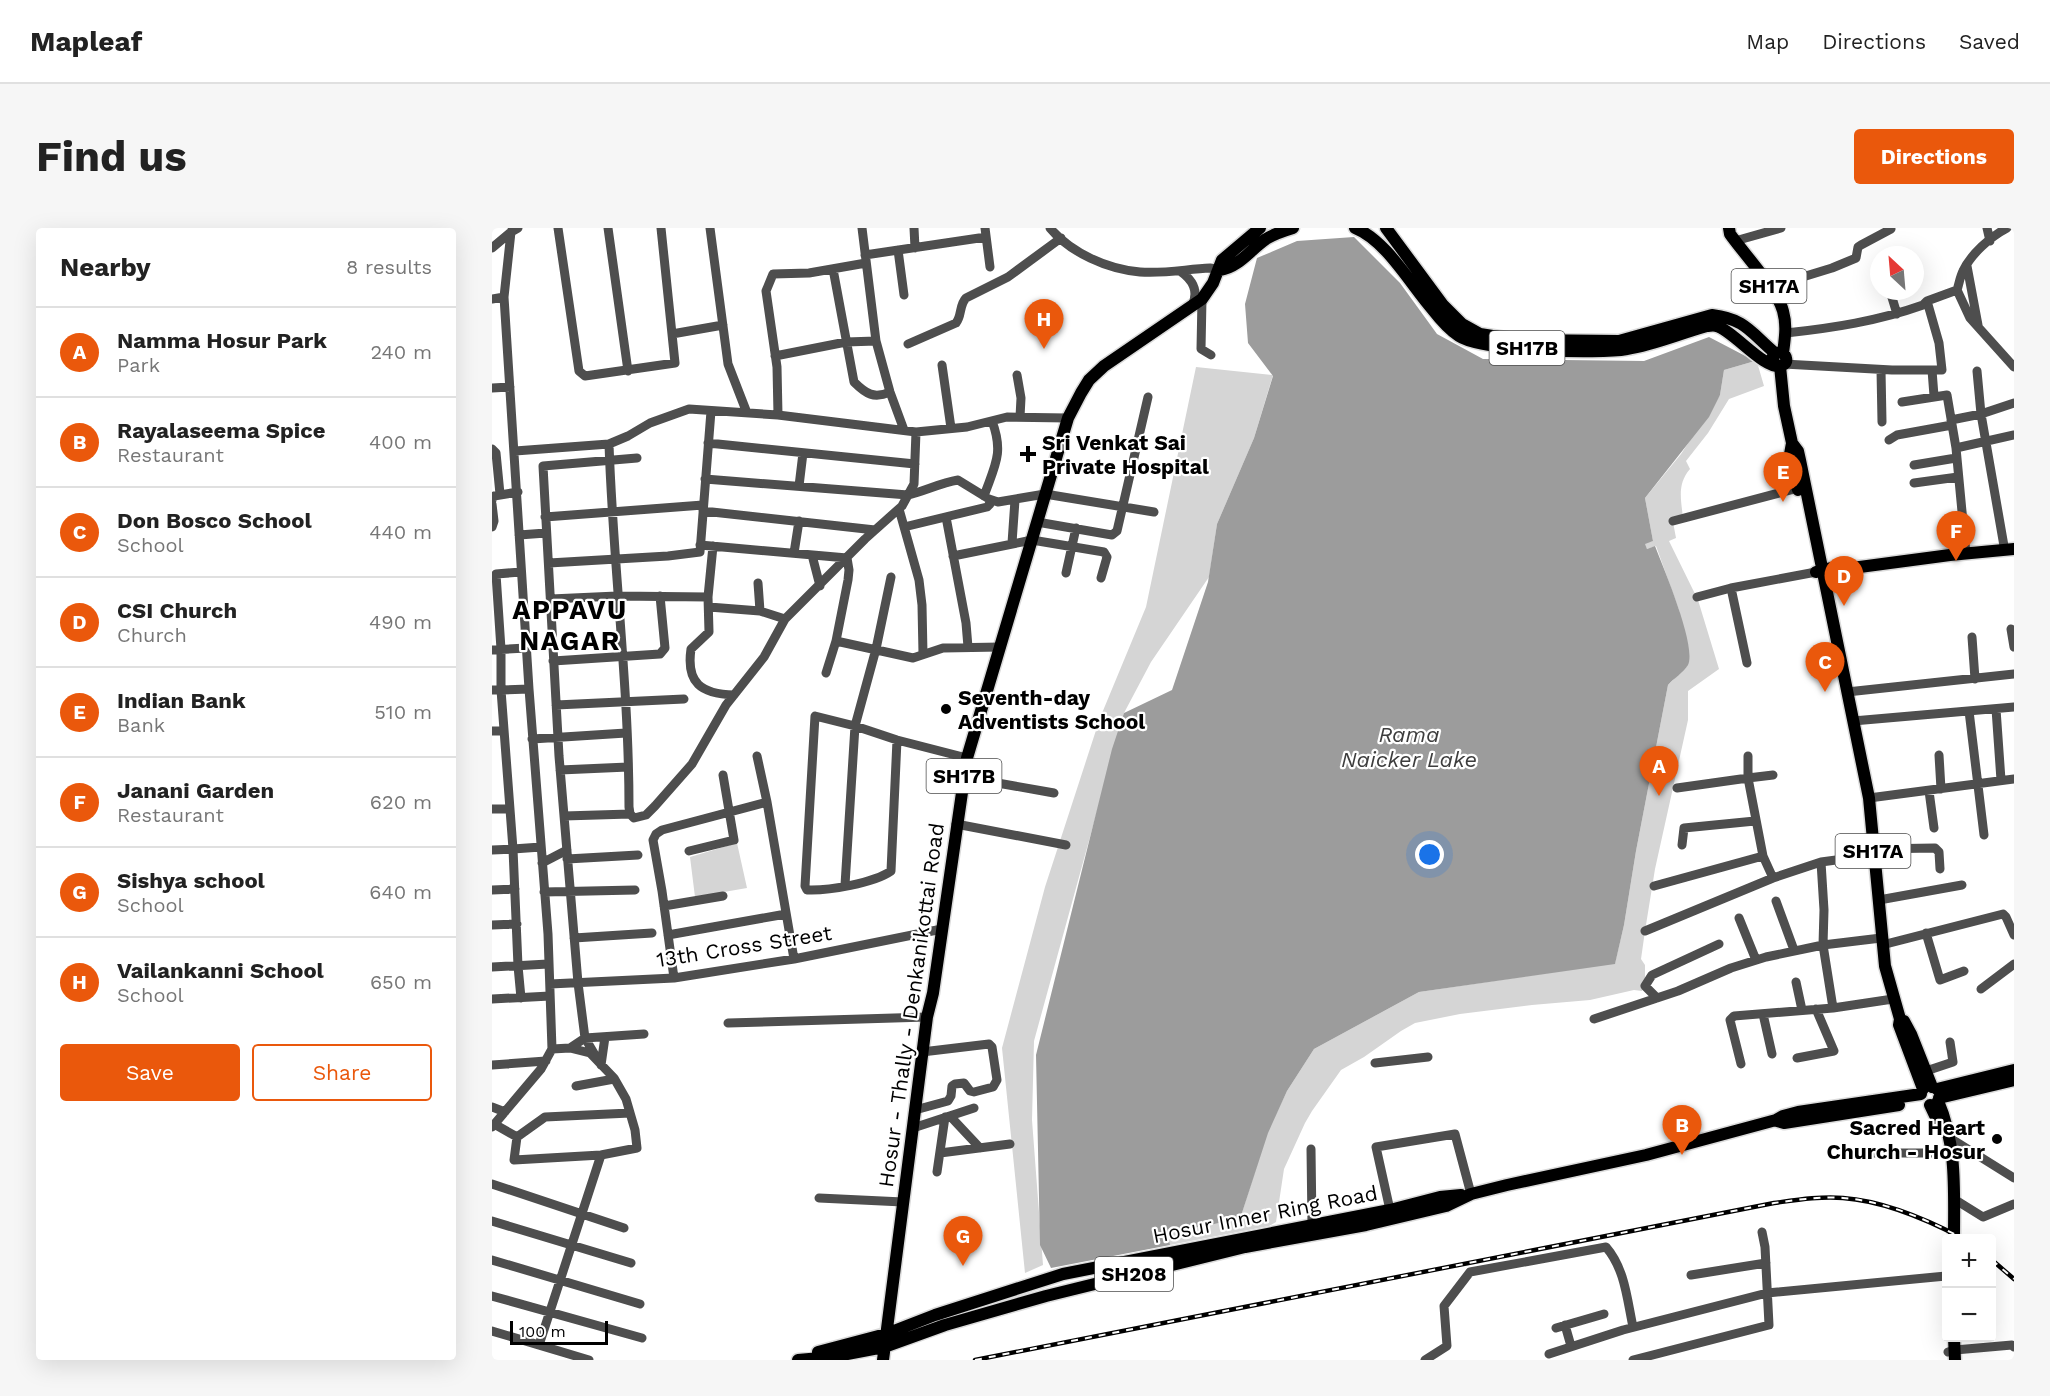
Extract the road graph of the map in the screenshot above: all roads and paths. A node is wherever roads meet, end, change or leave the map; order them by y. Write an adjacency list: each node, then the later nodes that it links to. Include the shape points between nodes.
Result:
1 (558, 228): 55 (street, via 579,371 585,376)
2 (608, 228): 55 (street)
3 (661, 228): 44 (street)
4 (710, 228): 41 (street)
5 (862, 228): 25 (street)
6 (914, 228): 23 (street)
7 (1050, 228): 19 (street)
8 (1260, 228): 29 (main road, Hosur - Thally - Denkanikottai Road / SH17B, via 1222,260)
9 (1293, 228): 29 (main road, via 1265,240 1232,268)
10 (1355, 228): 50 (main road, SH17B, via 1389,254 1433,311 1460,336 1479,344 1611,351 1717,326 1761,359)
11 (1386, 228): 50 (main road, SH17B, via 1443,305 1462,324 1480,334 1518,340 1619,341 1712,315 1735,320 1751,330)
12 (1729, 228): 21 (main road, SH17A)
13 (1781, 228): 21 (street)
14 (1987, 228): 20 (street)
15 (2007, 228): 20 (street)
16 (514, 229): 22 (street); 34 (street)
17 (1891, 229): 31 (street, via 1858,247 1856,258)
18 (986, 233): 23 (street); 27 (street)
19 (1061, 238): 30 (street, via 1089,258 1122,268 1139,272); 47 (street, via 1008,277 966,298 952,326)
20 (1990, 241): 26 (street)
21 (1735, 242): 31 (main road, SH17A)
22 (492, 248)
23 (915, 248): 24 (street)
24 (898, 250): 25 (street); 33 (street)
25 (865, 259): 28 (street); 45 (street)
26 (1966, 266): 32 (street); 42 (street)
27 (990, 267)
28 (833, 269): 46 (street); 49 (street, via 772,274 766,291)
29 (1220, 270): 30 (street); 36 (main road, Hosur - Thally - Denkanikottai Road / SH17B)
30 (1180, 271): 39 (street, via 1193,284 1195,298)
31 (1770, 287): 43 (main road, SH17A, via 1783,310)
32 (1957, 290): 38 (street); 42 (street)
33 (904, 295)
34 (504, 297): 35 (street); 58 (street)
35 (492, 299)
36 (1202, 299): 39 (main road, Hosur - Thally - Denkanikottai Road / SH17B); 48 (street, via 1201,349)
37 (1893, 300): 40 (street)
38 (1927, 301): 40 (street); 54 (street, via 1942,370)
39 (1191, 306): 70 (main road, Hosur - Thally - Denkanikottai Road / SH17B, via 1104,366 1089,380)
40 (1897, 314): 43 (street)
41 (723, 325): 44 (street); 66 (street, via 728,364)
42 (1978, 328): 52 (street)
43 (1786, 333): 50 (main road, SH17A)
44 (672, 334): 55 (street, via 675,363)
45 (876, 341): 46 (street); 60 (street)
46 (846, 342): 49 (street); 60 (street, via 854,382 872,395)
47 (908, 344)
48 (1211, 355)
49 (775, 356): 68 (street)
50 (1777, 358): 53 (street); 81 (main road, SH17A)
51 (942, 365): 74 (street)
52 (2014, 367)
53 (1881, 370): 54 (street); 72 (street)
54 (1932, 370): 61 (street)
55 (628, 371)
56 (1977, 371): 67 (street)
57 (1017, 375): 69 (street)
58 (510, 387): 59 (street); 84 (street)
59 (492, 388)
60 (890, 392): 75 (street)
61 (1934, 396): 63 (street); 73 (street, via 1947,395)
62 (1148, 397): 102 (street)
63 (1902, 402)
64 (2014, 403): 67 (street)
65 (711, 411): 66 (street); 80 (street); 82 (street, via 689,409)
66 (747, 413): 68 (street)
67 (1981, 414): 73 (street); 79 (street)
68 (778, 415): 75 (street)
69 (1020, 417): 70 (street); 71 (street)
70 (1068, 418): 97 (main road, Hosur - Thally - Denkanikottai Road / SH17B)
71 (993, 421): 74 (street); 100 (street, via 999,451)
72 (1882, 422)
73 (1952, 422): 78 (street); 86 (street)
74 (951, 428): 76 (street)
75 (904, 430): 76 (street)
76 (916, 432): 89 (street)
77 (2014, 435): 79 (street)
78 (1889, 440)
79 (1986, 442): 86 (street); 124 (street)
80 (708, 443): 85 (street); 92 (street)
81 (1791, 443): 95 (main road, SH17A); 133 (main road, SH17A, via 1798,451)
82 (609, 444): 84 (street); 88 (street)
83 (492, 449): 99 (street, via 496,453)
84 (515, 451): 96 (street)
85 (803, 453): 89 (street); 94 (street)
86 (1956, 453): 90 (street); 91 (street)
87 (638, 458): 88 (street)
88 (610, 461): 105 (street); 107 (street, via 543,466)
89 (915, 464): 98 (street, via 914,484)
90 (1914, 465)
91 (1958, 477): 93 (street); 126 (street)
92 (705, 479): 94 (street); 103 (street)
93 (1914, 483)
94 (799, 486): 98 (street)
95 (1798, 488): 109 (street); 133 (main road, SH17A)
96 (518, 492): 99 (street); 118 (street)
97 (1046, 494): 101 (street); 102 (street); 111 (main road, Hosur - Thally - Denkanikottai Road / SH17B)
98 (908, 495): 100 (street, via 958,480); 104 (street)
99 (494, 498): 112 (street)
100 (987, 498): 101 (street, via 998,502); 108 (street, via 987,507)
101 (1015, 500): 120 (street)
102 (1124, 507): 106 (street); 116 (street, via 1115,534)
103 (703, 508): 105 (street); 110 (street); 121 (street)
104 (899, 509): 113 (street); 115 (street)
105 (613, 512): 107 (street); 131 (street)
106 (1154, 512)
107 (545, 517): 117 (street)
108 (946, 517): 113 (street); 129 (street)
109 (1673, 521)
110 (799, 522): 115 (street); 127 (street)
111 (1037, 522): 114 (street); 119 (main road, Hosur - Thally - Denkanikottai Road / SH17B)
112 (492, 527)
113 (904, 527): 159 (street, via 919,580)
114 (1076, 528): 116 (street); 123 (street)
115 (875, 530): 130 (street)
116 (1096, 532): 125 (street)
117 (546, 533): 118 (street); 132 (street)
118 (519, 535): 134 (street)
119 (1032, 540): 120 (street); 123 (street); 154 (main road, Hosur - Thally - Denkanikottai Road / SH17B)
120 (1012, 543): 129 (street)
121 (700, 545): 122 (street); 131 (street, via 700,552 694,554)
122 (713, 546): 127 (street); 146 (street)
123 (1073, 546): 125 (street); 135 (street)
124 (2011, 547): 126 (main road)
125 (1092, 549): 138 (street, via 1106,554)
126 (1966, 552): 133 (main road)
127 (794, 554): 128 (street)
128 (812, 555): 130 (street); 140 (street)
129 (953, 555): 153 (street)
130 (847, 558): 140 (street); 152 (street, via 849,570)
131 (615, 559): 132 (street); 142 (street)
132 (549, 563): 145 (street)
133 (1823, 570): 141 (street); 166 (main road, SH17A, via 1838,675)
134 (521, 572): 136 (street); 156 (street)
135 (1066, 573)
136 (494, 574): 148 (street)
137 (891, 577): 158 (street)
138 (1101, 578)
139 (758, 583): 147 (street)
140 (820, 586): 149 (street)
141 (1731, 588): 144 (street); 162 (street)
142 (617, 596): 143 (street); 145 (street); 160 (street)
143 (660, 596): 146 (street); 160 (street, via 664,652)
144 (1697, 597)
145 (551, 599): 161 (street)
146 (709, 602): 147 (street); 169 (street, via 709,632 691,649 690,666 699,687 709,693)
147 (760, 611): 149 (street)
148 (495, 612): 157 (street)
149 (785, 619): 169 (street, via 764,657)
150 (2011, 629): 155 (street)
151 (1972, 637): 165 (street)
152 (836, 640): 158 (street); 163 (street)
153 (968, 647): 154 (street); 159 (street)
154 (1001, 647): 187 (main road, Hosur - Thally - Denkanikottai Road / SH17B)
155 (2014, 647)
156 (526, 648): 157 (street); 167 (street)
157 (497, 649): 168 (street)
158 (876, 649): 159 (street, via 913,658); 177 (street)
159 (922, 654)
160 (622, 656): 161 (street); 171 (street)
161 (553, 662): 172 (street)
162 (1748, 663)
163 (826, 673)
164 (2014, 675): 165 (street)
165 (1975, 678): 166 (street)
166 (1846, 687): 176 (main road, SH17A)
167 (529, 689): 168 (street); 182 (street)
168 (497, 690): 179 (street)
169 (734, 695): 206 (street, via 692,764 646,815 634,818)
170 (684, 699): 171 (street)
171 (625, 700): 172 (street); 180 (street)
172 (556, 705): 181 (street)
173 (2014, 708): 174 (street)
174 (1996, 709): 175 (street); 195 (street)
175 (1969, 711): 176 (street); 196 (street)
176 (1853, 721): 201 (main road, SH17A)
177 (855, 726): 183 (street); 226 (street); 226 (street, via 814,716 805,886 811,890)
178 (492, 731): 179 (street)
179 (504, 731): 203 (street)
180 (626, 733): 181 (street); 188 (street)
181 (558, 738): 182 (street); 189 (street)
182 (532, 739): 214 (street)
183 (897, 740): 187 (street); 226 (street, via 891,871)
184 (1939, 755): 198 (street)
185 (757, 756): 202 (street)
186 (1748, 756): 193 (street)
187 (967, 758): 192 (main road, Hosur - Thally - Denkanikottai Road / SH17B)
188 (628, 767): 189 (street); 206 (street)
189 (560, 770): 207 (street)
190 (723, 775): 205 (street)
191 (1773, 775): 193 (street)
192 (964, 777): 200 (street); 209 (main road, Hosur - Thally - Denkanikottai Road / SH17B)
193 (1748, 778): 197 (street); 208 (street)
194 (2014, 779): 195 (street)
195 (2001, 780): 196 (street)
196 (1977, 784): 198 (street); 211 (street)
197 (1677, 788)
198 (1941, 789): 199 (street)
199 (1929, 791): 201 (street); 210 (street)
200 (1054, 793)
201 (1869, 798): 218 (main road, SH17A)
202 (767, 802): 205 (street); 238 (street)
203 (510, 808): 204 (street); 215 (street)
204 (492, 809)
205 (729, 812): 217 (street, via 734,840); 237 (street, via 656,834 652,840)
206 (630, 814): 207 (street)
207 (564, 816): 219 (street)
208 (1755, 821): 213 (street, via 1684,828); 221 (street)
209 (956, 824): 212 (street); 242 (main road, Hosur - Thally - Denkanikottai Road / SH17B)
210 (1934, 828)
211 (1984, 835)
212 (1066, 845)
213 (1682, 845)
214 (541, 847): 215 (street); 223 (street)
215 (513, 849): 216 (street); 229 (street)
216 (492, 850)
217 (689, 851)
218 (1874, 852): 222 (street); 224 (street, via 1935,848); 235 (main road, SH17A)
219 (567, 854): 220 (street); 223 (street); 233 (street)
220 (638, 855)
221 (1763, 856): 225 (street); 228 (street)
222 (1821, 862): 225 (street); 251 (street)
223 (542, 863): 232 (street)
224 (1940, 869)
225 (1773, 878): 243 (street)
226 (845, 885)
227 (1962, 885): 235 (street)
228 (1654, 886)
229 (515, 889): 230 (street); 241 (street)
230 (492, 890)
231 (635, 890): 233 (street)
232 (544, 891): 233 (street); 255 (street)
233 (570, 891): 248 (street)
234 (723, 896): 237 (street)
235 (1879, 900): 249 (main road, SH17A)
236 (1776, 901): 252 (street)
237 (664, 906): 246 (street)
238 (786, 914): 246 (street); 253 (street)
239 (1739, 918): 254 (street)
240 (492, 924): 241 (street)
241 (517, 924): 257 (street)
242 (942, 929): 253 (street, 13th Cross Street); 274 (main road, Hosur - Thally - Denkanikottai Road / SH17B)
243 (1645, 931)
244 (652, 933): 248 (street)
245 (1926, 933): 247 (street, via 2003,914); 249 (street); 259 (street, via 1941,983)
246 (668, 935): 260 (street)
247 (2014, 935)
248 (574, 938): 262 (street)
249 (1882, 942): 251 (street); 269 (main road, SH17A)
250 (1719, 944): 267 (street, via 1652,975 1645,986)
251 (1823, 945): 252 (street); 270 (street)
252 (1794, 950): 254 (street)
253 (794, 959): 260 (street, 13th Cross Street)
254 (1756, 960): 267 (street)
255 (548, 964): 257 (street); 263 (street)
256 (2014, 964): 264 (street)
257 (518, 966): 258 (street); 266 (street)
258 (492, 967)
259 (1964, 971)
260 (674, 978): 262 (street, 13th Cross Street)
261 (1796, 982): 272 (street)
262 (578, 983): 263 (street, 13th Cross Street); 280 (street)
263 (550, 984): 265 (street)
264 (1981, 989)
265 (550, 996): 266 (street); 283 (street)
266 (521, 998): 268 (street)
267 (1657, 998): 275 (street)
268 (492, 999)
269 (1893, 999): 270 (street); 276 (main road, SH17A)
270 (1833, 1008): 271 (street)
271 (1816, 1009): 272 (street); 287 (street, via 1834,1051)
272 (1802, 1011): 273 (street)
273 (1763, 1014): 285 (street); 290 (street, via 1730,1020)
274 (927, 1017): 277 (street); 284 (main road, Hosur - Thally - Denkanikottai Road / SH17B)
275 (1594, 1019)
276 (1900, 1019): 294 (main road, SH17A, via 1906,1022); 298 (main road, SH17A, via 1899,1025)
277 (728, 1023)
278 (644, 1034): 279 (street)
279 (605, 1037): 280 (street); 292 (street)
280 (585, 1038): 282 (street); 292 (street)
281 (1950, 1042): 294 (street, via 1953,1062)
282 (570, 1048): 283 (street); 292 (street, via 590,1053)
283 (552, 1049): 288 (street)
284 (922, 1052): 301 (main road, Hosur - Thally - Denkanikottai Road / SH17B); 301 (street, via 989,1044 997,1080 993,1087 972,1092 964,1083 955,1084 948,1101)
285 (1772, 1054)
286 (1428, 1057): 289 (street)
287 (1797, 1058)
288 (546, 1061): 291 (street); 302 (street)
289 (1375, 1063)
290 (1741, 1064)
291 (492, 1065)
292 (601, 1065): 295 (street)
293 (2014, 1070): 298 (main road, Hosur Inner Ring Road / SH208)
294 (1926, 1071): 298 (main road, SH17A)
295 (612, 1076): 297 (street); 303 (street)
296 (2014, 1080): 298 (main road, Hosur Inner Ring Road / SH208)
297 (576, 1086)
298 (1930, 1095): 308 (main road, SH17A, via 1945,1117); 314 (main road, SH17A); 319 (main road, Hosur Inner Ring Road / SH208, via 1797,1112 1646,1155)
299 (492, 1107): 302 (street)
300 (974, 1108): 304 (street)
301 (915, 1110): 306 (main road, Hosur - Thally - Denkanikottai Road / SH17B)
302 (505, 1112): 305 (street)
303 (630, 1113): 307 (street, via 545,1118); 315 (street, via 637,1149)
304 (948, 1116): 306 (street); 310 (street); 312 (street)
305 (493, 1125): 307 (street)
306 (913, 1128): 322 (main road, Hosur - Thally - Denkanikottai Road / SH17B)
307 (517, 1137): 315 (street, via 514,1160)
308 (1950, 1138): 317 (street); 321 (main road, SH17A)
309 (1010, 1144): 310 (street)
310 (980, 1148): 312 (street)
311 (1311, 1149): 327 (street)
312 (940, 1153): 316 (street)
313 (1870, 1153): 314 (street)
314 (1945, 1153): 330 (main road, SH17A)
315 (601, 1155): 325 (street)
316 (938, 1172)
317 (2014, 1178)
318 (492, 1184): 325 (street)
319 (1471, 1194): 324 (main road, Hosur Inner Ring Road / SH208, via 1440,1197); 324 (street, via 1455,1134 1376,1147); 343 (main road, Hosur Inner Ring Road / SH208, via 1446,1206 1245,1248)
320 (819, 1198): 322 (street)
321 (1954, 1199): 323 (street, via 1983,1217); 331 (main road, SH17A)
322 (903, 1202): 349 (main road, Hosur - Thally - Denkanikottai Road / SH17B)
323 (2014, 1204)
324 (1390, 1210): 327 (main road, Hosur Inner Ring Road / SH208)
325 (582, 1214): 328 (street); 332 (street)
326 (492, 1221): 332 (street)
327 (1312, 1225): 339 (main road, Hosur Inner Ring Road / SH208, via 1063,1274)
328 (624, 1228)
329 (1762, 1232): 335 (street)
330 (1949, 1234)
331 (1954, 1234)
332 (572, 1246): 334 (street); 338 (street)
333 (492, 1260): 338 (street)
334 (631, 1263)
335 (1766, 1263): 336 (street); 340 (street)
336 (1691, 1275)
337 (1942, 1276): 340 (street)
338 (560, 1280): 342 (street); 344 (street)
339 (1014, 1290): 343 (main road); 349 (main road, Hosur Inner Ring Road / SH208, via 935,1315)
340 (1767, 1293): 346 (street); 360 (street, via 1767,1327)
341 (492, 1296): 344 (street)
342 (640, 1304)
343 (1018, 1304): 349 (main road, Hosur Inner Ring Road / SH208)
344 (550, 1312): 348 (street); 350 (street)
345 (1604, 1314): 351 (street, via 1561,1327)
346 (1633, 1327): 351 (street); 359 (street, via 1623,1279 1615,1256 1606,1247 1470,1272 1444,1306 1447,1347)
347 (492, 1331): 350 (street)
348 (642, 1338)
349 (885, 1341): 356 (main road, Hosur Inner Ring Road / SH208); 357 (main road, Hosur Inner Ring Road / SH208, via 832,1357); 358 (main road, Hosur - Thally - Denkanikottai Road / SH17B)
350 (538, 1345): 355 (street)
351 (1571, 1346): 354 (street)
352 (2014, 1347): 353 (street)
353 (1952, 1352)
354 (1549, 1354)
355 (589, 1360)
356 (792, 1360)
357 (798, 1360)
358 (883, 1360)
359 (1425, 1360)
360 (1633, 1360)

